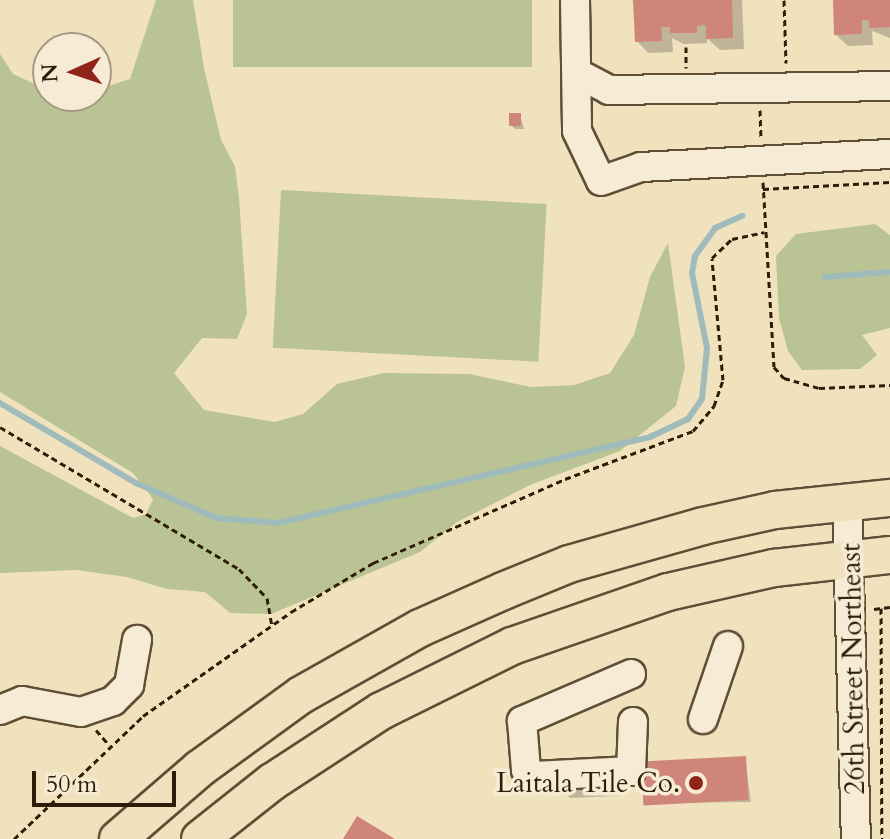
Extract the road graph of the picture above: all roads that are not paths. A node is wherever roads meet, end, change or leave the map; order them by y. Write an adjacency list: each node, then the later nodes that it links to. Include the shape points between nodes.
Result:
1 (575, 0): 2 (street)
2 (579, 74): 3 (street, via 609,90); 4 (street, via 577,131 601,181 641,167)
3 (890, 86)
4 (890, 154)
5 (890, 498): 6 (main road)
6 (847, 500): 8 (street, 26th Street Northeast); 15 (main road, via 732,519 618,549 420,628 301,695 199,769)
7 (890, 555): 8 (main road)
8 (852, 557): 16 (main road, via 668,592 512,646 381,711 272,782); 17 (street, 26th Street Northeast)
9 (137, 640): 12 (street, via 129,685 113,701 81,712 22,701)
10 (728, 646): 13 (street)
11 (631, 674): 14 (street, via 522,721 526,770 534,776 631,771)
12 (0, 710)
13 (703, 719)
14 (633, 722)
15 (118, 839)
16 (200, 839)
17 (856, 839)

